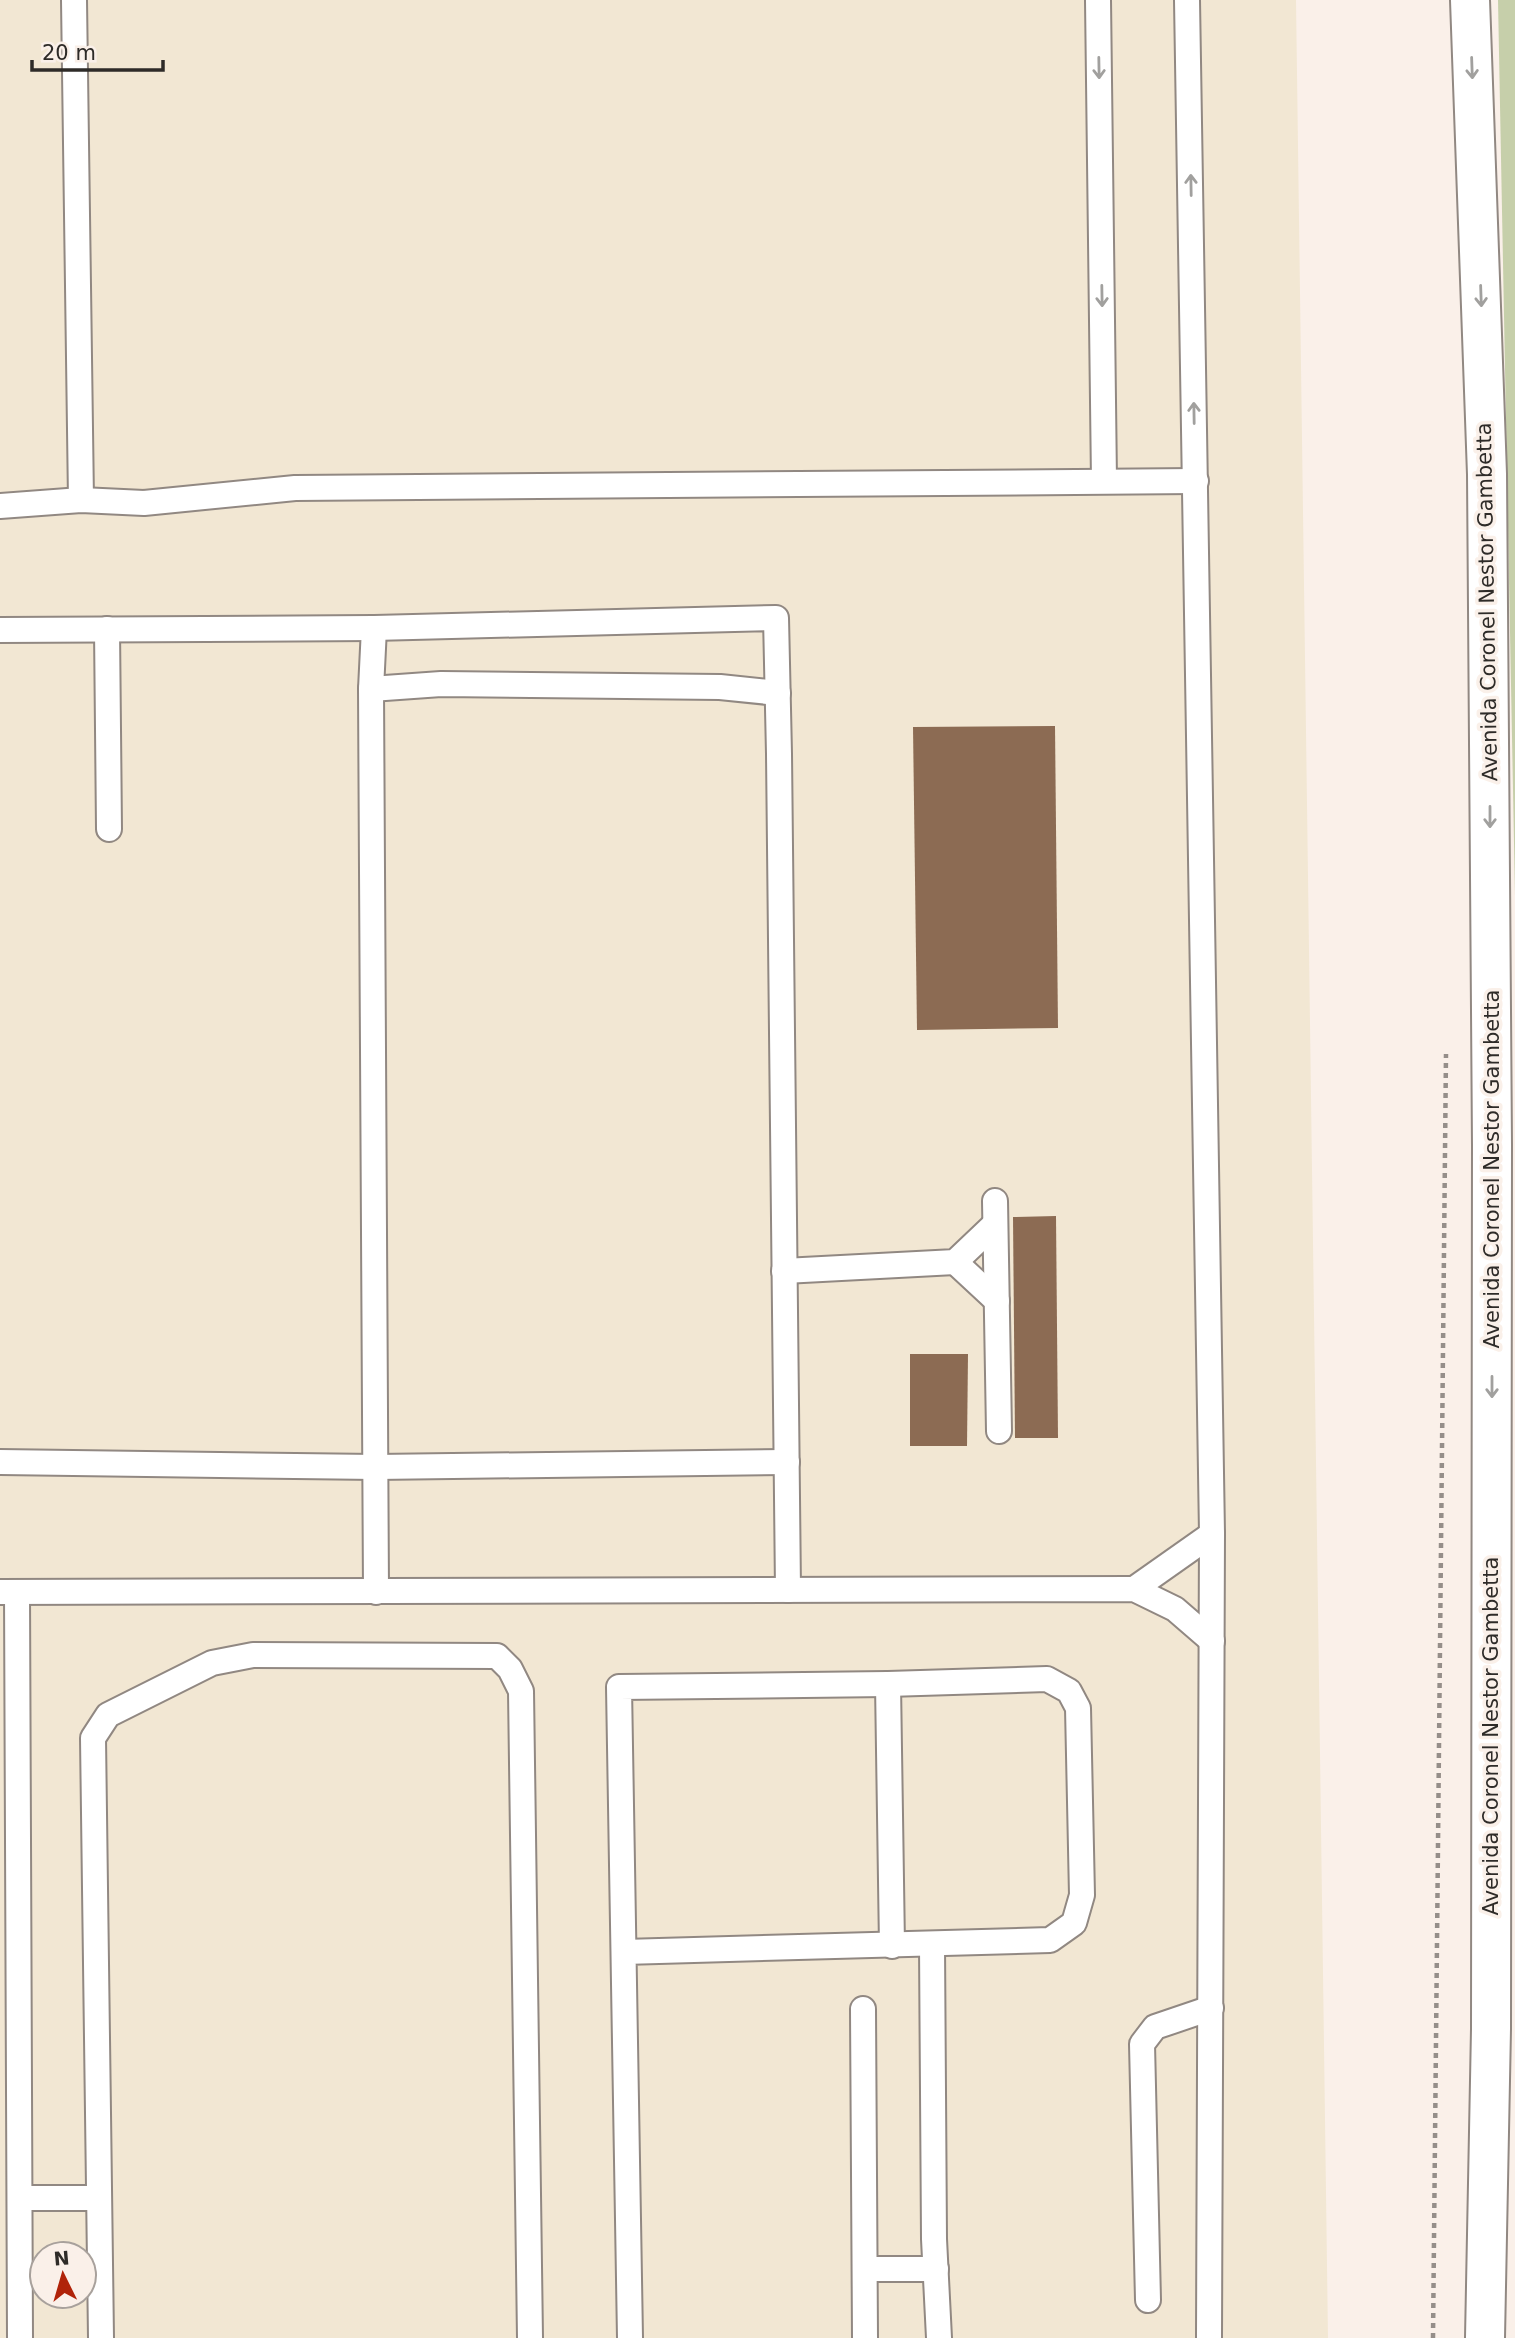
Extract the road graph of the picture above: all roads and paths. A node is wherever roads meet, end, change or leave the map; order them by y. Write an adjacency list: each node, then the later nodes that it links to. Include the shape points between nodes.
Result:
1 (74, 0): 7 (lane)
2 (1098, 0): 5 (lane, one-way to 5)
3 (1188, 0): 6 (lane, one-way to 3)
4 (1470, 0): 48 (highway, Avenida Coronel Nestor Gambetta, one-way to 48, via 1487,474 1492,1117 1491,2029)
5 (1104, 481): 6 (lane); 7 (lane, via 295,488 144,503)
6 (1196, 481): 23 (lane)
7 (80, 500): 8 (lane)
8 (0, 506)
9 (374, 628): 10 (lane); 12 (lane); 13 (lane, via 776,618)
10 (107, 629): 11 (lane); 14 (lane)
11 (0, 630)
12 (371, 690): 13 (lane, via 469,684); 22 (lane)
13 (778, 692): 17 (lane)
14 (108, 828)
15 (1446, 1053): 47 (path)
16 (955, 1262): 17 (lane); 18 (lane); 18 (lane, via 995,1213)
17 (784, 1271): 21 (lane)
18 (997, 1301): 19 (lane)
19 (999, 1431)
20 (0, 1462): 22 (lane)
21 (787, 1462): 22 (lane); 25 (lane)
22 (376, 1467): 26 (lane)
23 (1212, 1534): 24 (lane); 28 (lane)
24 (1134, 1589): 25 (lane); 28 (lane, via 1175,1609)
25 (788, 1590): 26 (lane)
26 (376, 1591): 27 (lane)
27 (9, 1592): 35 (lane)
28 (1212, 1641): 33 (lane)
29 (888, 1684): 30 (lane, via 1047,1679 1069,1691 1078,1708 1082,1895 1074,1923 1050,1940); 31 (lane); 32 (lane, via 620,1687)
30 (932, 1944): 31 (lane); 38 (lane)
31 (892, 1946): 32 (lane)
32 (624, 1952): 43 (lane)
33 (1210, 2008): 39 (lane, via 1155,2027 1142,2044); 46 (lane)
34 (863, 2009): 37 (lane)
35 (20, 2198): 36 (lane); 40 (lane)
36 (98, 2198): 41 (lane); 42 (lane, via 93,1738 108,1715 212,1663 254,1655 497,1656 521,1691)
37 (864, 2269): 38 (lane); 44 (lane)
38 (936, 2269): 45 (lane)
39 (1148, 2300)
40 (20, 2338)
41 (101, 2338)
42 (530, 2338)
43 (630, 2338)
44 (865, 2338)
45 (939, 2338)
46 (1209, 2338)
47 (1433, 2338)
48 (1485, 2338)

